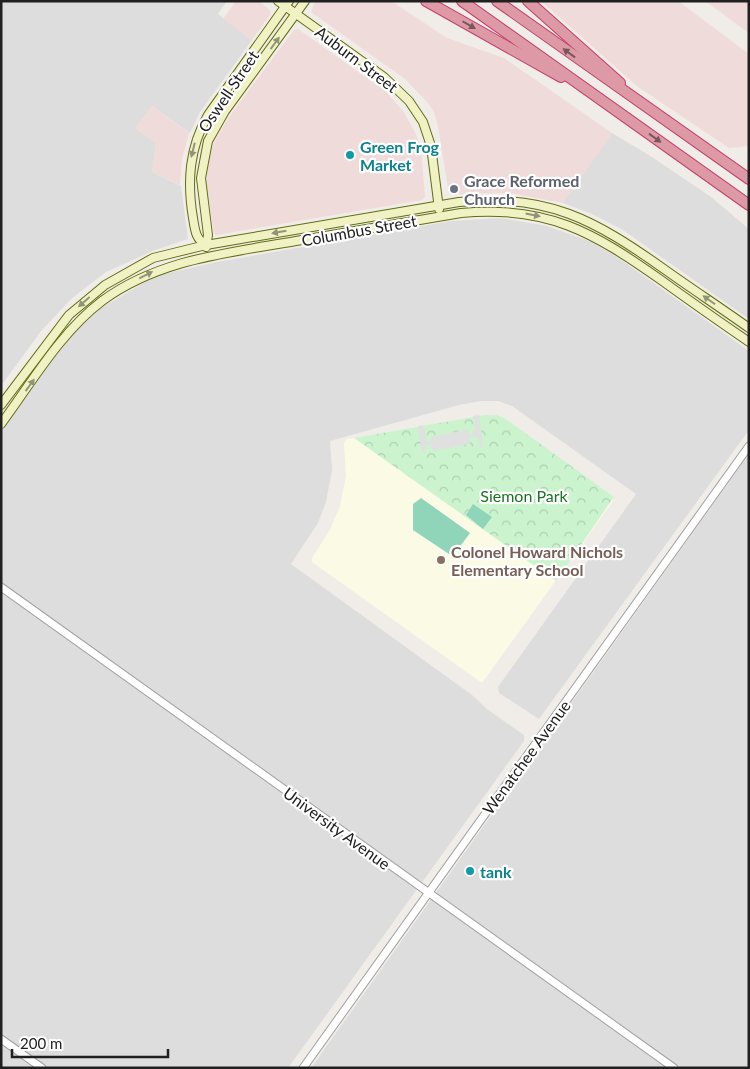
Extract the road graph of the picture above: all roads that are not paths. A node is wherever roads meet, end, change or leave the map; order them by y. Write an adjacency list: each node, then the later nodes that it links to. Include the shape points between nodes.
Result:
1 (278, 1): 7 (main road, Auburn Street)
2 (305, 1): 8 (main road, Oswell Street)
3 (426, 1): 9 (highway, one-way to 9)
4 (462, 1): 9 (highway)
5 (497, 1): 10 (highway, one-way to 5)
6 (528, 1): 10 (highway)
7 (287, 4): 8 (main road, Auburn Street); 15 (main road, Oswell Street, one-way to 15, via 208,115 198,136 191,160 190,198 196,236)
8 (296, 14): 12 (main road, Auburn Street, via 384,77 409,101 431,146); 15 (main road, Oswell Street, one-way to 8, via 208,235 201,178 208,141 222,116)
9 (598, 96): 13 (highway, one-way to 13)
10 (638, 102): 11 (highway)
11 (749, 179)
12 (439, 205): 14 (main road, Auburn Street); 15 (main road, Columbus Street, one-way to 15); 17 (main road, Columbus Street, one-way to 12, via 622,239 578,216 546,206 513,201 476,200)
13 (749, 205)
14 (440, 216): 16 (main road, Columbus Street); 18 (main road, Columbus Street, one-way to 18, via 512,212 574,226 616,248)
15 (206, 245): 16 (main road, Oswell Street); 19 (main road, Columbus Street, one-way to 19, via 153,258 94,293 58,328)
16 (209, 256): 20 (main road, Columbus Street, one-way to 16, via 67,335 101,302 157,270)
17 (749, 328)
18 (749, 342)
19 (1, 405)
20 (1, 424)
21 (749, 446): 23 (street, Wenatchee Avenue)
22 (1, 587): 23 (street, University Avenue)
23 (428, 893): 26 (street, Wenatchee Avenue); 27 (street, University Avenue)
24 (1, 1039): 25 (street)
25 (42, 1068)
26 (303, 1068)
27 (674, 1068)

